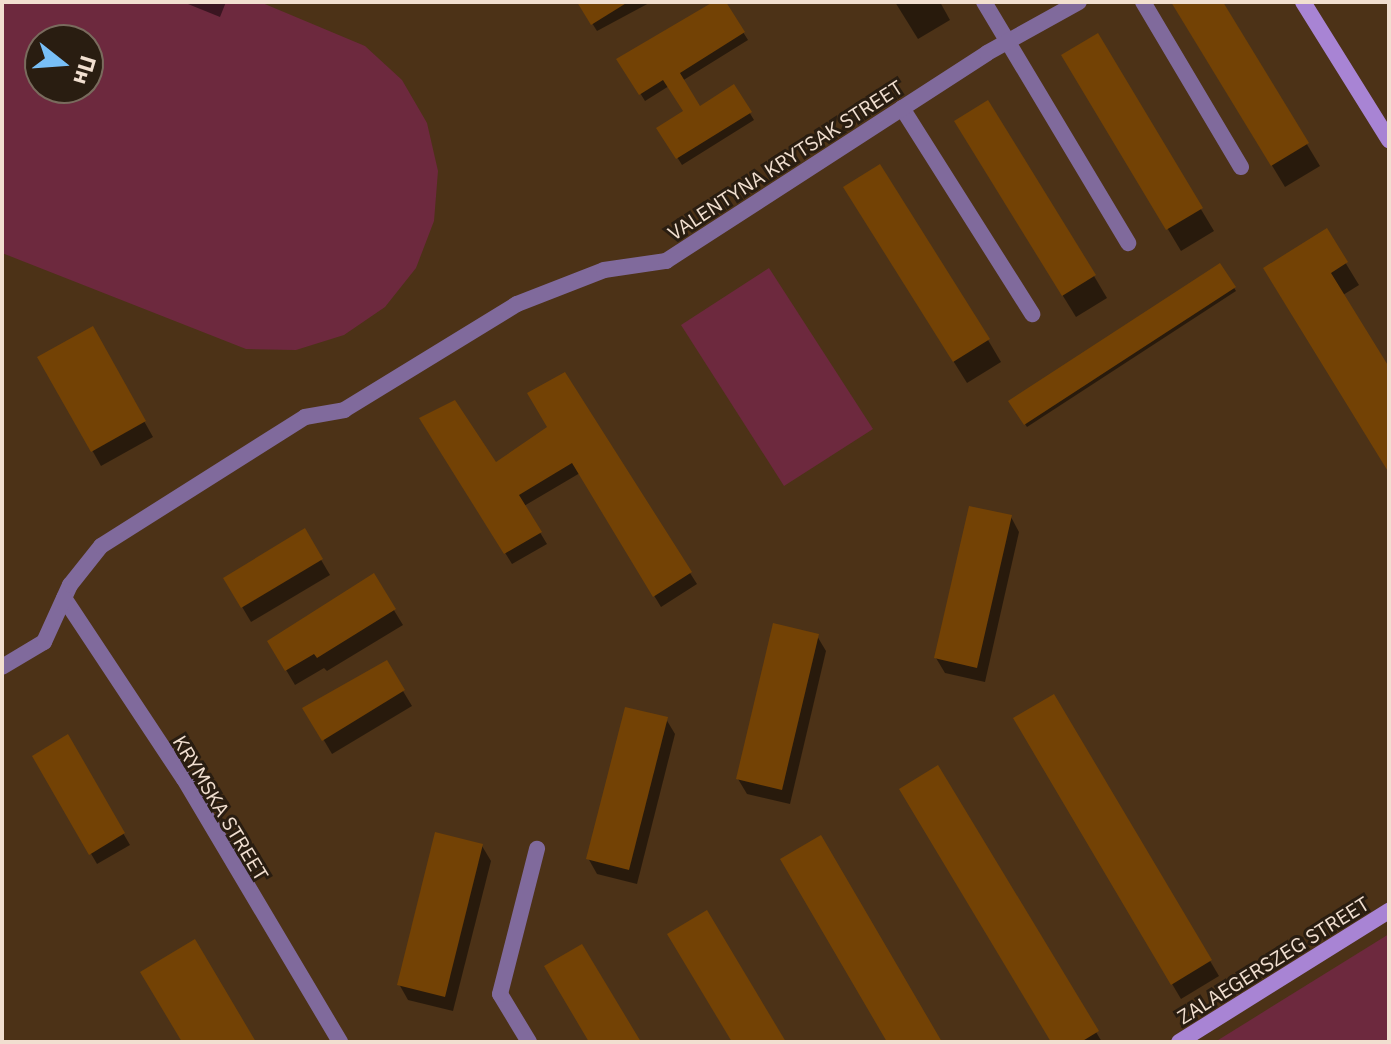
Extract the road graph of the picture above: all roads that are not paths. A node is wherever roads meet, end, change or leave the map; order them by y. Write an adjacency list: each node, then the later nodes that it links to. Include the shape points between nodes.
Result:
1 (984, 2): 5 (street)
2 (1079, 2): 5 (street, VALENTYNA KRYTSAK STREET)
3 (1143, 2): 8 (street)
4 (1303, 2): 7 (main road)
5 (1007, 42): 6 (street, VALENTYNA KRYTSAK STREET); 9 (street)
6 (902, 108): 10 (street); 11 (street, VALENTYNA KRYTSAK STREET, via 666,261 604,270 517,304 344,410 305,417 101,546)
7 (1389, 140)
8 (1241, 167)
9 (1128, 243)
10 (1032, 314)
11 (64, 598): 12 (street, VALENTYNA KRYTSAK STREET, via 44,642); 15 (street, KRYMSKA STREET, via 184,779)
12 (2, 667)
13 (537, 849): 16 (street, via 500,994)
14 (1389, 911): 17 (main road, ZALAEGERSZEG STREET)
15 (340, 1042)
16 (529, 1042)
17 (1179, 1042)

